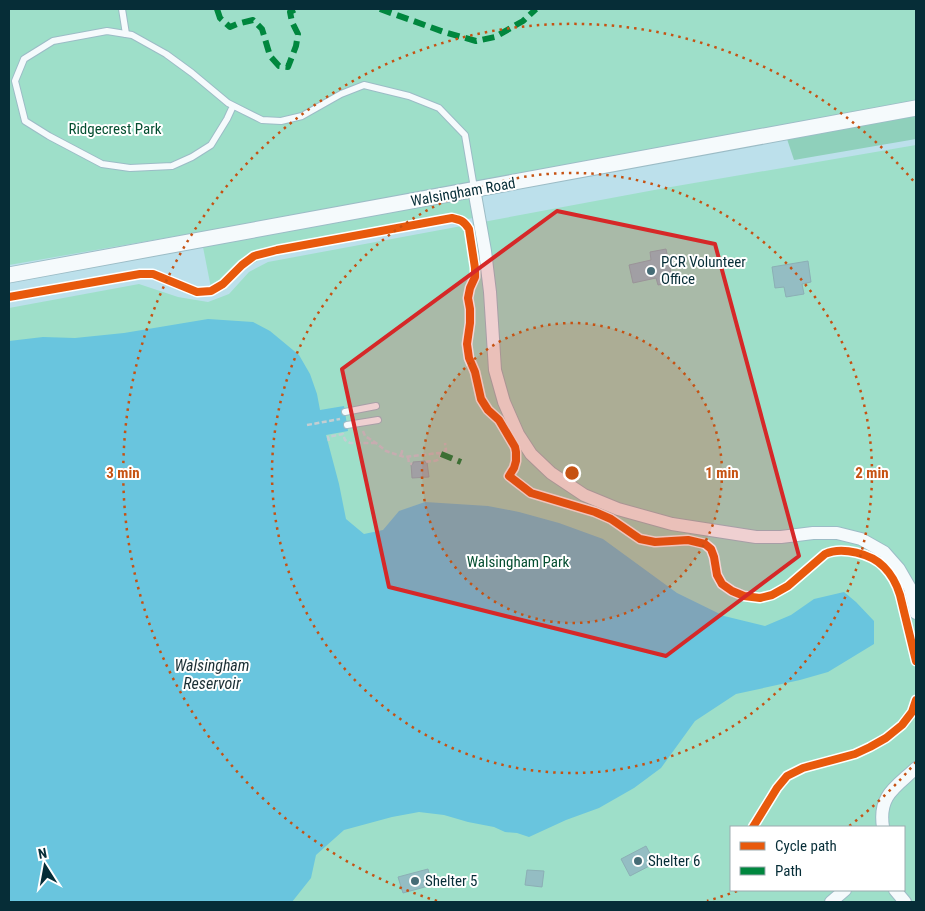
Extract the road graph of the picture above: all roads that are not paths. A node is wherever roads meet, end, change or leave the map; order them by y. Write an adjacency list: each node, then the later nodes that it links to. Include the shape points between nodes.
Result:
1 (122, 9): 2 (lane)
2 (126, 34): 3 (lane, via 166,54); 3 (lane, via 107,31 53,41 24,59 15,81 25,121 102,164 130,168 172,166 211,145)
3 (233, 106): 5 (lane, via 262,120 280,122 302,116 364,85 409,96 439,108 465,135)
4 (916, 108): 5 (street, Walsingham Road)
5 (474, 190): 6 (street, Walsingham Road); 11 (street, via 490,292 495,370 504,402 531,454 584,495 618,509 672,524 756,537 837,533 861,539 884,552 899,569 910,588)
6 (9, 275)
7 (376, 406): 8 (lane)
8 (345, 412)
9 (378, 420): 10 (lane)
10 (347, 425)
11 (916, 613)
12 (916, 768): 13 (street, via 884,800)
13 (883, 826)
14 (844, 891): 16 (street)
15 (895, 891): 17 (street)
16 (832, 902)
17 (905, 902)

